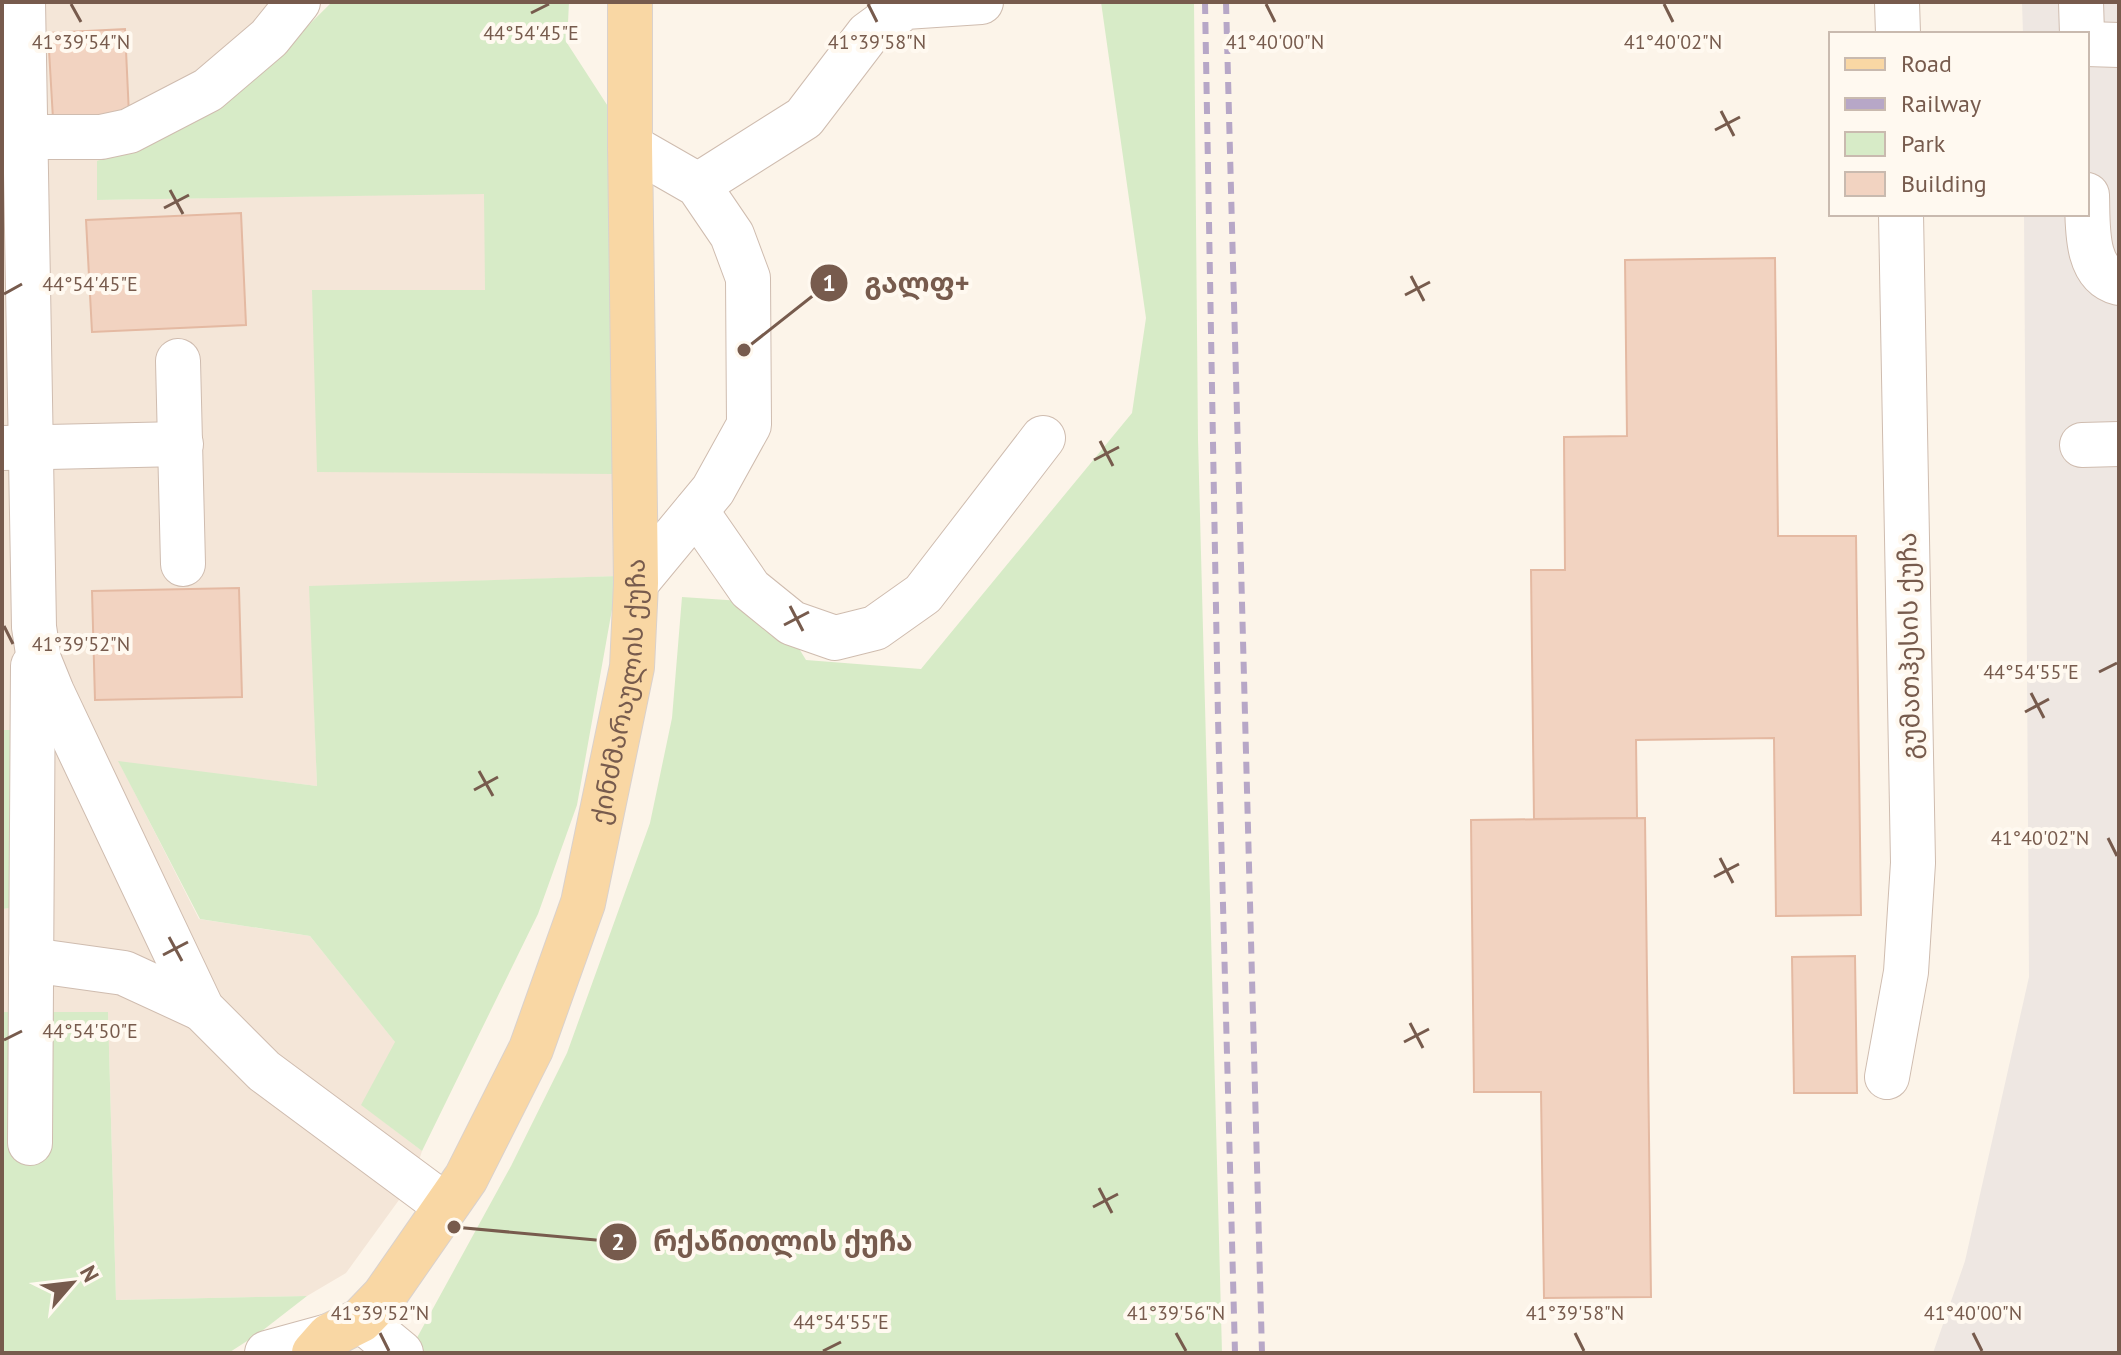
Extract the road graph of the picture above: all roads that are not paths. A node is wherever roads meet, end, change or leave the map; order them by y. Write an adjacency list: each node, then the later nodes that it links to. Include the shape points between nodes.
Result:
1 (23, 2): 11 (street)
2 (298, 2): 11 (street, via 269,38 208,90 129,131 101,137)
3 (630, 2): 12 (main road, ქინძმარაულის ქუჩა)
4 (981, 2): 13 (street, via 905,7 868,34 804,118)
5 (1897, 2): 7 (street)
6 (2081, 2): 8 (street)
7 (1898, 32)
8 (2082, 32)
9 (2089, 44): 10 (street)
10 (2119, 45)
11 (14, 138): 20 (street)
12 (630, 146): 13 (street); 23 (main road, ქინძმარაულის ქუჩა)
13 (698, 185): 21 (street, via 732,235 748,278 749,425)
14 (1901, 216): 27 (street, გუმათჰესის ქუჩა, via 1913,863 1906,972)
15 (2088, 216): 16 (street, via 2096,266 2107,280)
16 (2119, 283)
17 (178, 361): 19 (street)
18 (1043, 438): 21 (street, via 923,594 875,628 835,638 792,623 750,589)
19 (181, 444): 20 (street); 22 (street)
20 (16, 448): 24 (street)
21 (696, 511): 23 (street)
22 (183, 564)
23 (636, 583): 29 (main road, ქინძმარაულის ქუჩა, via 632,667 583,903 531,1049 466,1178)
24 (34, 627): 25 (street); 26 (street, via 52,692)
25 (31, 960): 26 (street, via 124,973); 28 (street)
26 (202, 1009): 29 (street, via 264,1071)
27 (1887, 1077)
28 (30, 1143)
29 (446, 1206): 30 (main road, ქინძმარაულის ქუჩა, via 384,1296)
30 (339, 1341): 31 (street); 32 (street)
31 (267, 1353)
32 (401, 1353)

